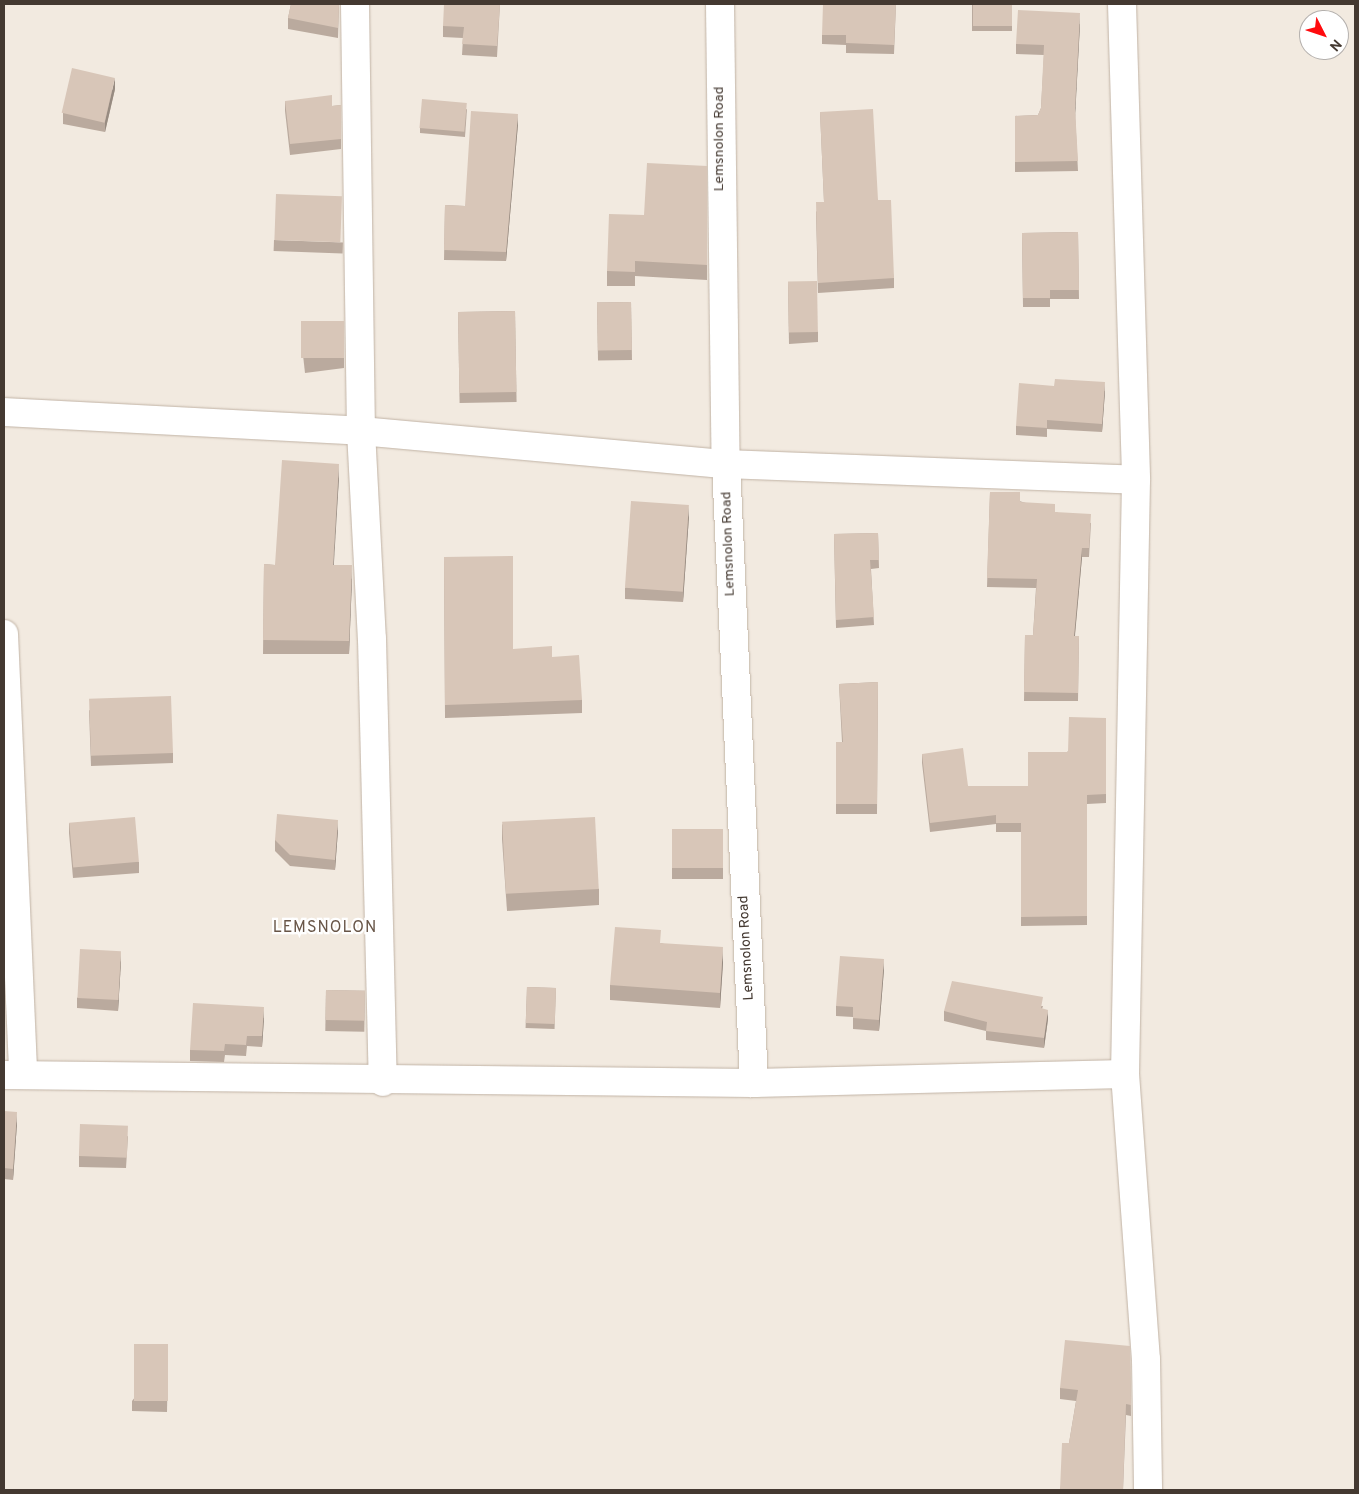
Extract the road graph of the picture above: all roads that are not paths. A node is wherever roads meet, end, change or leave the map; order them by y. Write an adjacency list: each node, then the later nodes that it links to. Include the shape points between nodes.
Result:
1 (355, 4): 5 (street)
2 (720, 4): 6 (street, Lemsnolon Road)
3 (1122, 4): 7 (street)
4 (4, 412): 5 (street)
5 (361, 431): 6 (street); 11 (street, via 372,639)
6 (726, 464): 7 (street); 12 (street, Lemsnolon Road)
7 (1136, 480): 9 (street)
8 (4, 634): 10 (street)
9 (1125, 1074): 12 (street); 13 (street, via 1146,1359)
10 (13, 1075): 11 (street)
11 (383, 1082): 12 (street)
12 (754, 1083)
13 (1148, 1490)

